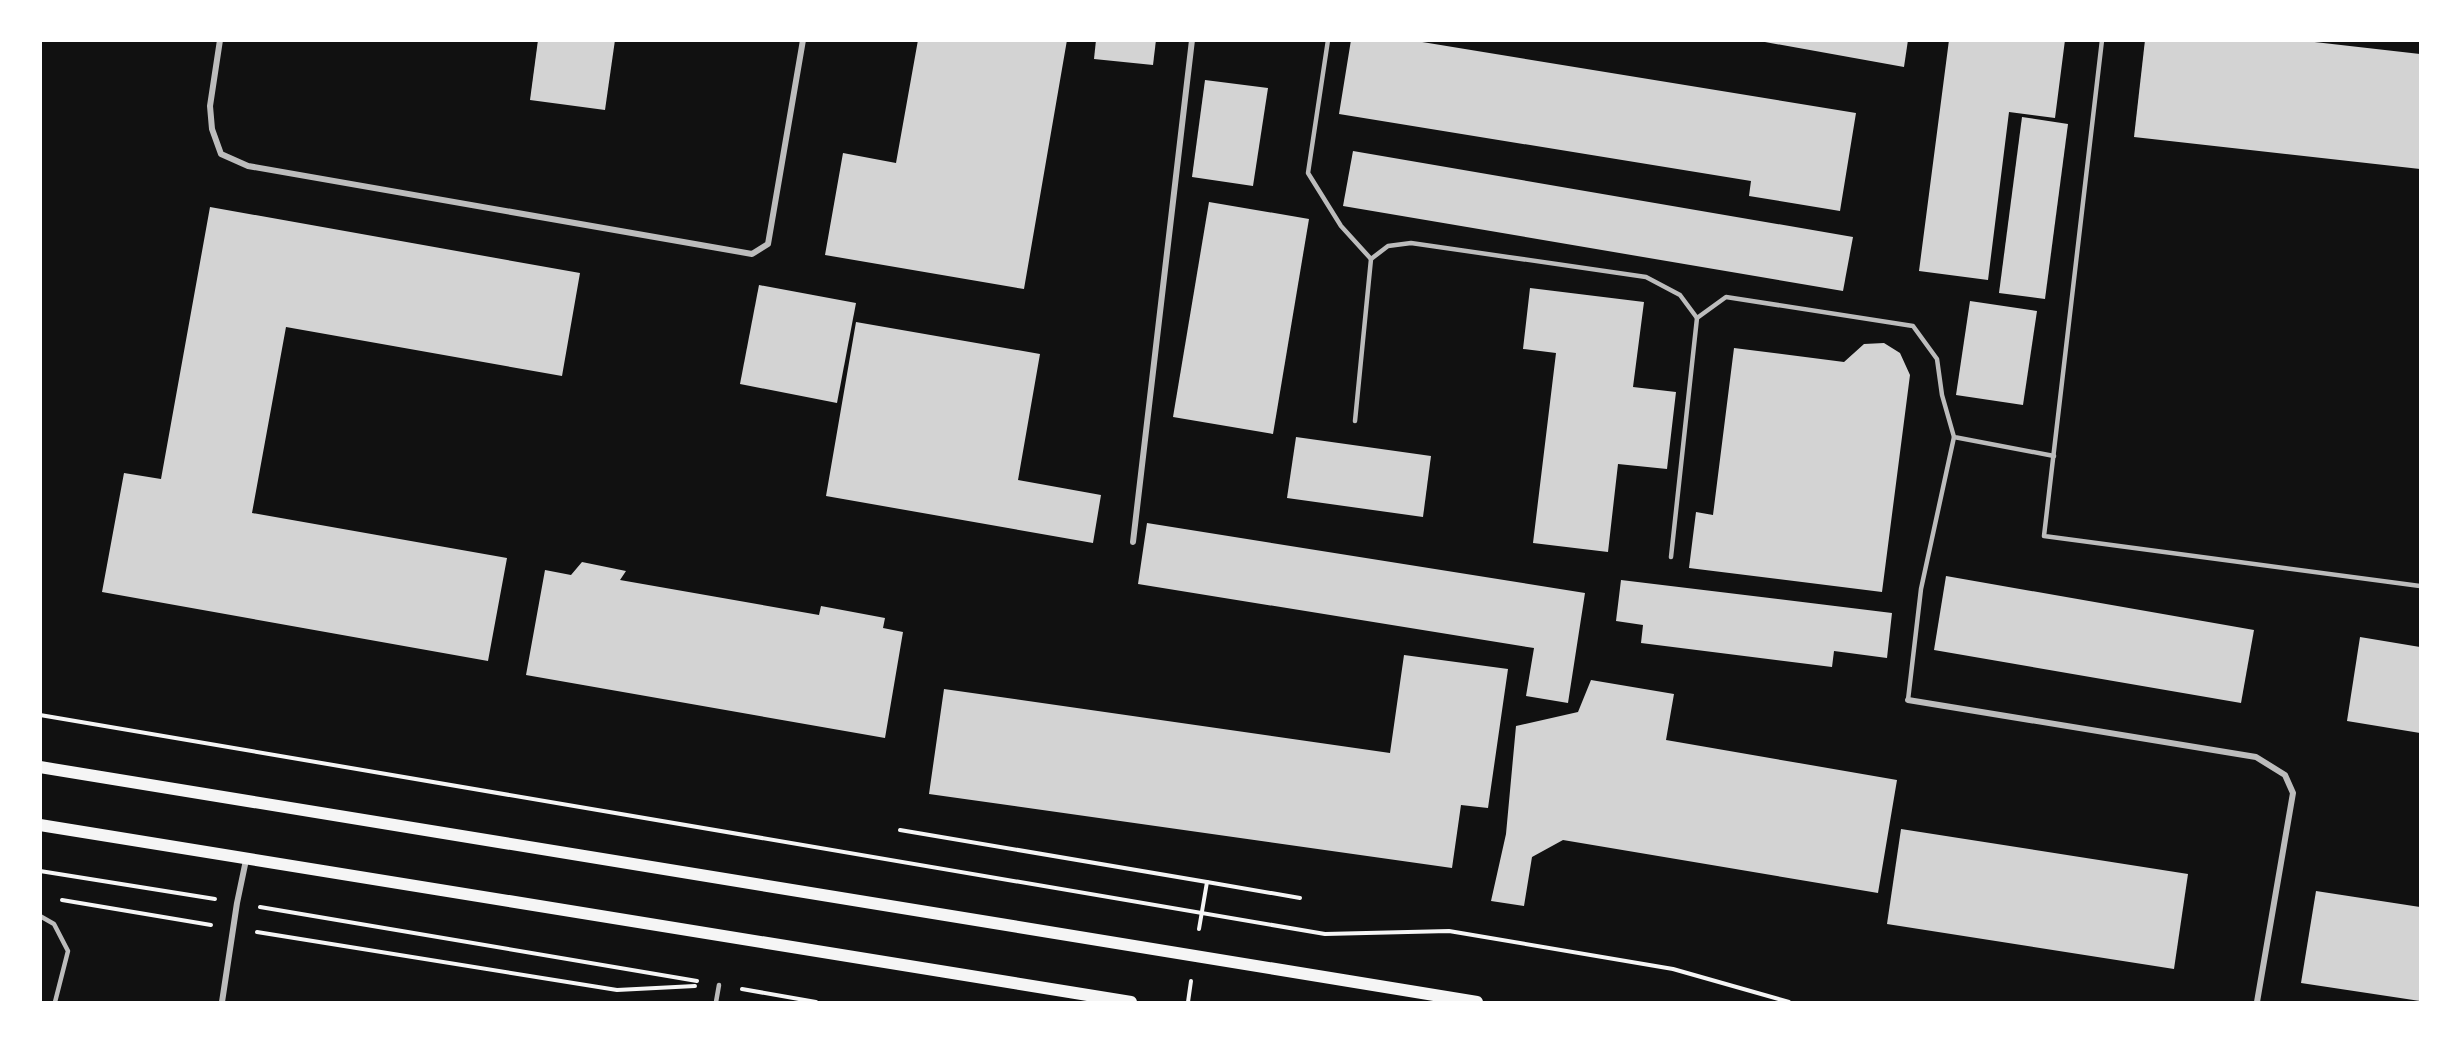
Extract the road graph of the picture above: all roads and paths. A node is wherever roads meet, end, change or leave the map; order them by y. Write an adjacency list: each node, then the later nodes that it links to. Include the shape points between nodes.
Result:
1 (220, 40): 2 (street, via 210,106 212,129 221,154 248,165 752,254 768,244)
2 (802, 40)
3 (1192, 40): 11 (street)
4 (1328, 40): 6 (lane, via 1308,173 1341,226)
5 (2102, 40): 10 (lane)
6 (1371, 259): 7 (lane, via 1388,246 1411,243 1646,277 1680,295); 8 (lane)
7 (1697, 318): 9 (lane, via 1726,297 1913,326 1937,359); 12 (lane)
8 (1355, 421)
9 (1954, 437): 10 (lane); 14 (lane, via 1921,589)
10 (2054, 456): 13 (lane, via 2044,536)
11 (1132, 542)
12 (1671, 558)
13 (2421, 586)
14 (1908, 700): 38 (street, via 2256,757 2285,775 2293,793)
15 (40, 715): 37 (path, via 1325,934 1449,931 1673,969)
16 (40, 767): 36 (main road)
17 (40, 825): 19 (main road)
18 (900, 830): 21 (path)
19 (246, 860): 24 (street); 34 (main road)
20 (40, 871): 24 (path)
21 (1207, 882): 23 (path); 27 (path)
22 (52, 898): 26 (path)
23 (1300, 898)
24 (237, 903): 26 (street); 29 (path)
25 (40, 916): 30 (lane, via 54,924 68,951)
26 (233, 929): 29 (path, via 617,990); 31 (street)
27 (1198, 937)
28 (1193, 970): 35 (path)
29 (719, 985): 32 (lane); 33 (path)
30 (55, 1002)
31 (222, 1002)
32 (716, 1002)
33 (816, 1002)
34 (1131, 1002)
35 (1188, 1002)
36 (1477, 1002)
37 (1789, 1002)
38 (2257, 1002)

